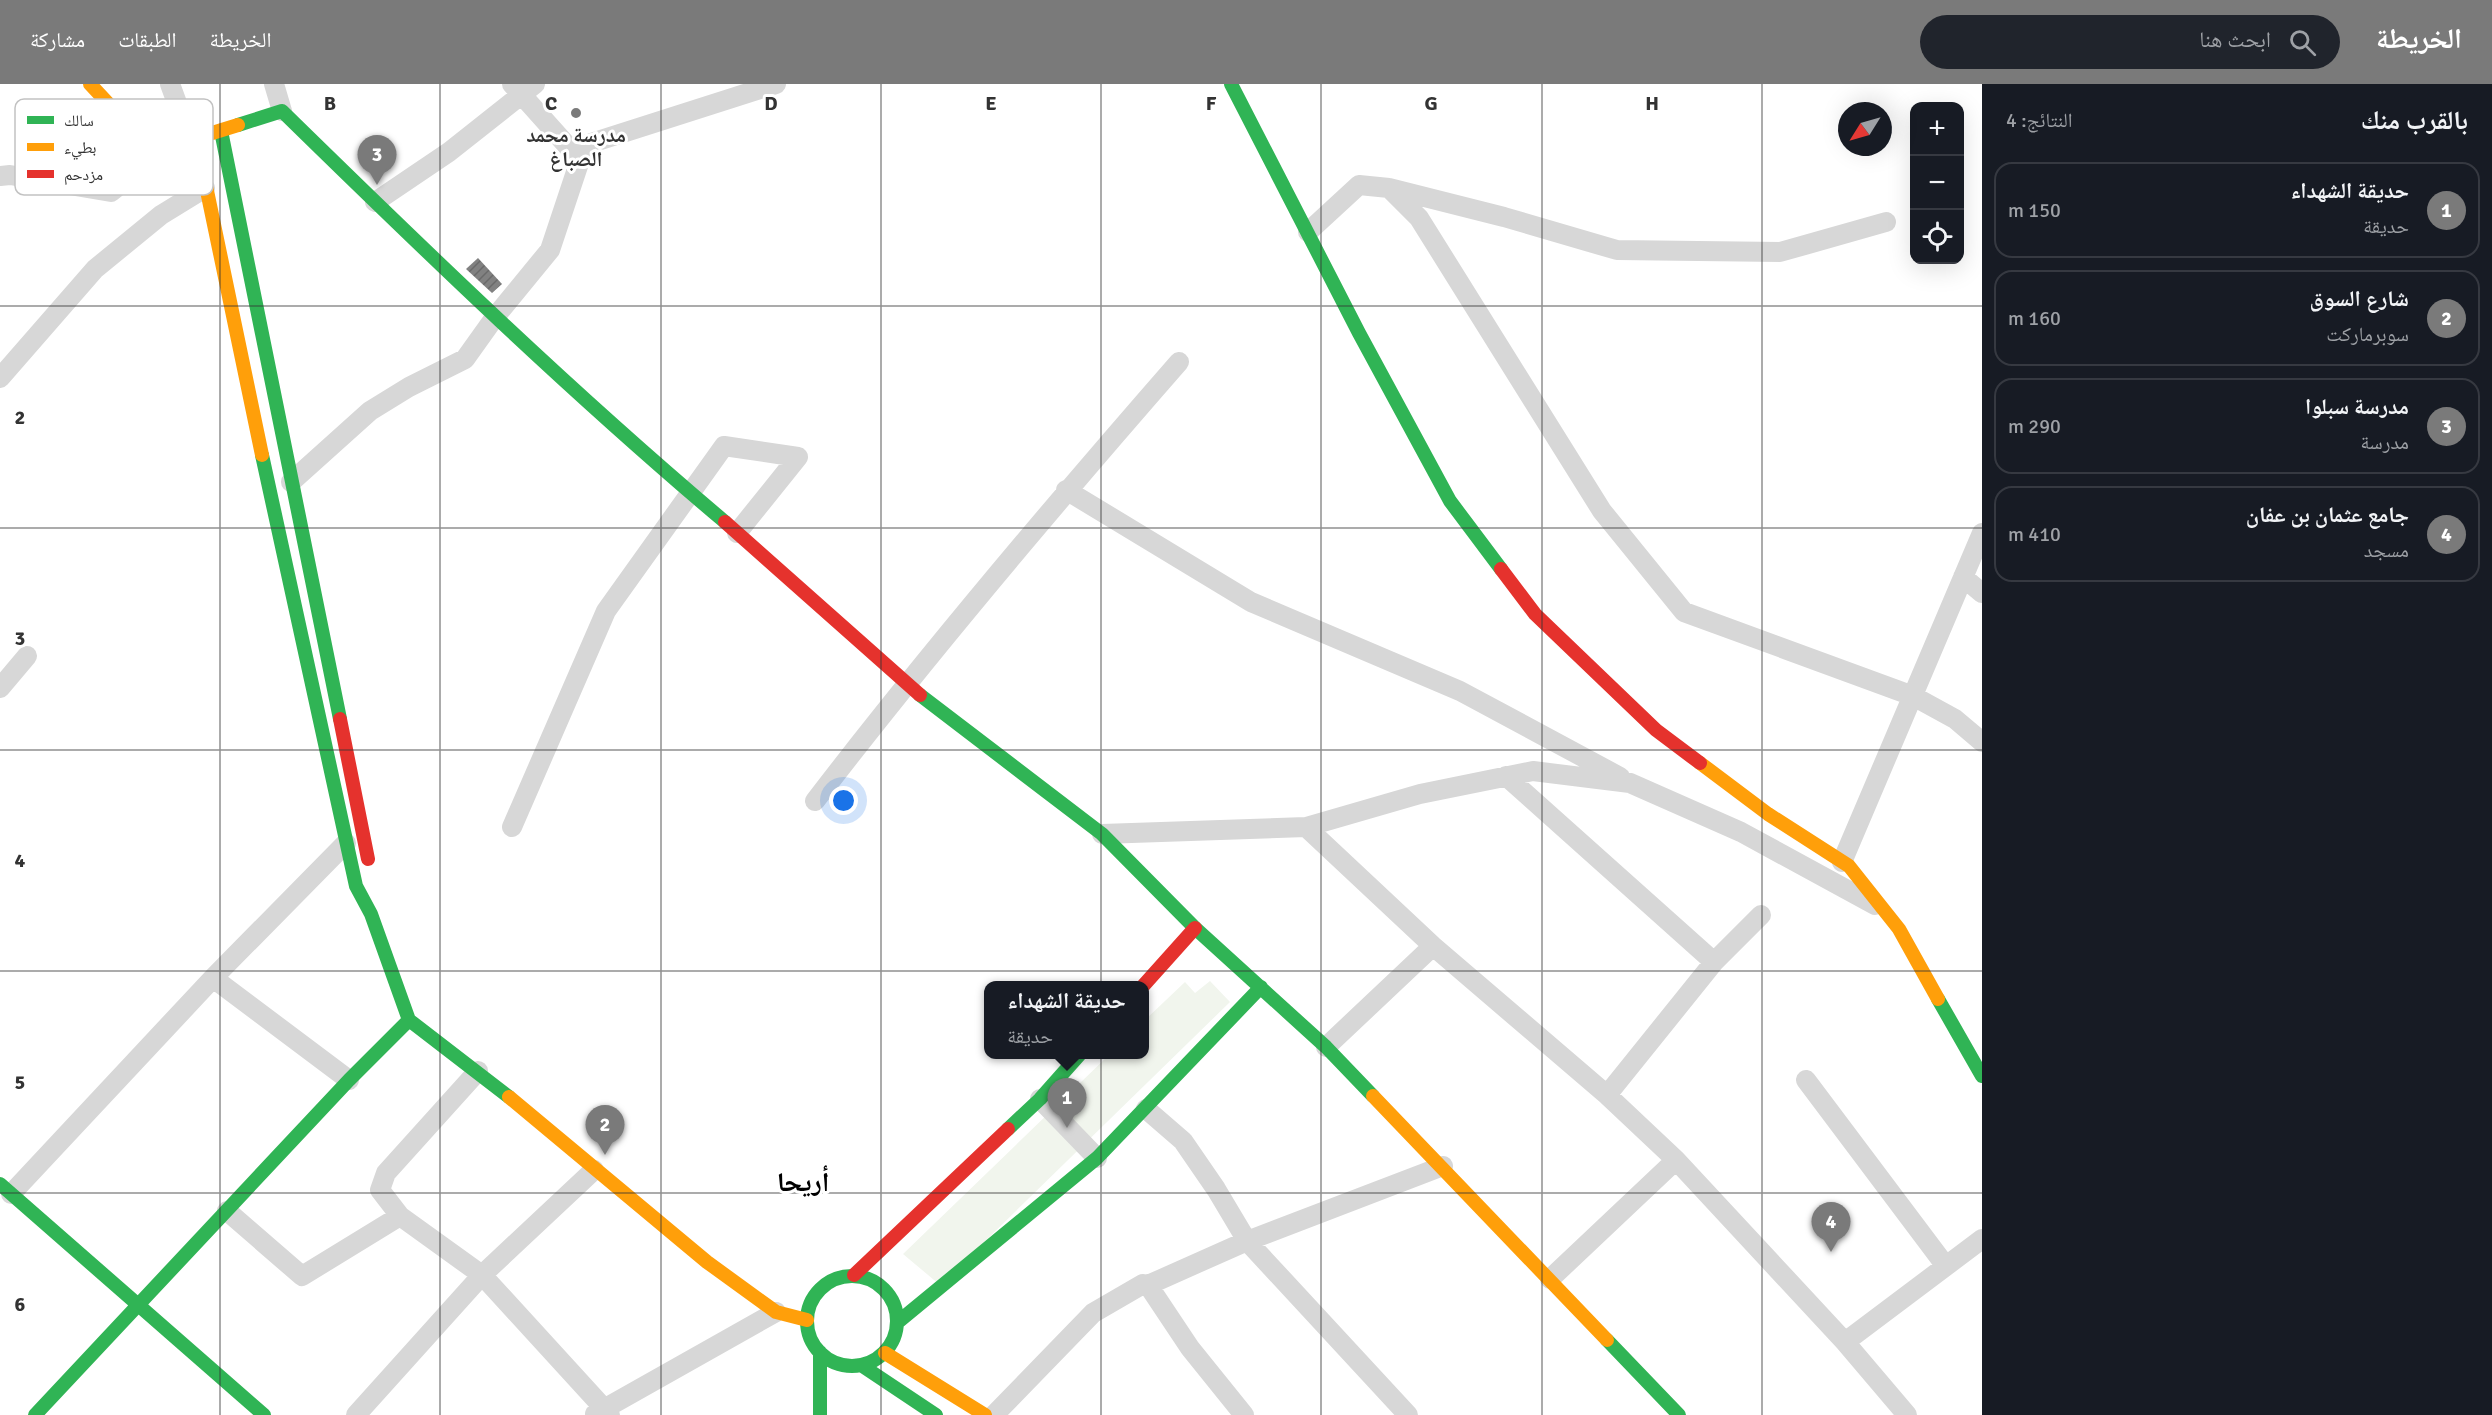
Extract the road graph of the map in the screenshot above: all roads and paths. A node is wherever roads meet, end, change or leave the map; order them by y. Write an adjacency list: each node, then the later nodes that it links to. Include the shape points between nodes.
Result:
1 (90, 84): 7 (main road)
2 (170, 84): 8 (street)
3 (274, 84): 9 (street)
4 (776, 84): 12 (street, via 585,145)
5 (1231, 84): 20 (main road)
6 (522, 87): 12 (street); 18 (street, via 448,152)
7 (104, 99)
8 (176, 99)
9 (282, 111): 10 (main road); 18 (main road)
10 (221, 131): 11 (main road); 24 (main road)
11 (213, 133)
12 (580, 160): 21 (street, via 550,250)
13 (0, 176): 14 (street)
14 (15, 177)
15 (1389, 188): 19 (street, via 1617,250 1780,252); 20 (street, via 1359,185); 34 (street, via 1419,219 1602,511 1684,612)
16 (194, 195): 23 (street, via 161,215 95,269)
17 (207, 195): 42 (main road)
18 (375, 202): 21 (main road)
19 (1886, 222)
20 (1308, 232): 43 (main road, via 1450,501 1535,614 1656,730 1768,814)
21 (495, 317): 24 (street, via 465,360 370,411); 26 (main road)
22 (1179, 362): 25 (street)
23 (0, 378)
24 (291, 482): 45 (main road, via 372,878)
25 (1066, 490): 32 (street); 37 (street, via 1251,602 1460,691)
26 (689, 492): 27 (main road); 27 (street, via 724,446 798,457); 39 (street, via 606,611)
27 (737, 533): 32 (main road)
28 (1982, 533): 29 (street)
29 (1963, 577): 30 (street); 34 (street)
30 (1982, 593)
31 (27, 656): 33 (street)
32 (905, 684): 38 (street); 41 (main road)
33 (0, 688)
34 (1913, 696): 35 (street, via 1955,718); 43 (street)
35 (1982, 742)
36 (1506, 776): 37 (street, via 1533,771); 40 (street, via 1420,794); 49 (street)
37 (1630, 783): 44 (street, via 1741,832)
38 (815, 801)
39 (512, 827)
40 (1306, 827): 41 (street); 48 (street)
41 (1102, 834): 47 (main road)
42 (346, 843): 45 (main road, via 356,886); 50 (street)
43 (1842, 862): 44 (main road)
44 (1883, 909): 57 (main road, via 1899,929)
45 (371, 914): 53 (main road)
46 (1761, 915): 49 (street)
47 (1196, 928): 51 (main road); 52 (main road)
48 (1433, 946): 54 (street); 60 (street)
49 (1714, 962): 60 (street)
50 (213, 978): 58 (street); 67 (street)
51 (1148, 981)
52 (1261, 987): 54 (main road); 62 (main road)
53 (409, 1020): 56 (main road); 58 (main road)
54 (1326, 1047): 65 (main road)
55 (1076, 1059): 61 (main road)
56 (478, 1071): 66 (main road); 69 (street, via 386,1173 380,1190)
57 (1982, 1076)
58 (349, 1080): 68 (main road)
59 (1806, 1080): 72 (street)
60 (1606, 1095): 64 (street)
61 (1040, 1099): 63 (street); 74 (main road)
62 (1146, 1109): 63 (main road); 71 (street, via 1183,1142)
63 (1097, 1158): 80 (main road)
64 (1676, 1160): 75 (street); 81 (street)
65 (1443, 1166): 71 (street); 75 (main road)
66 (594, 1170): 73 (street); 78 (main road, via 707,1262)
67 (6, 1189): 77 (main road)
68 (227, 1211): 69 (street, via 302,1276); 77 (main road)
69 (400, 1216): 73 (street)
70 (1982, 1239): 72 (street)
71 (1247, 1241): 76 (street); 94 (street)
72 (1945, 1265): 81 (street)
73 (482, 1275): 85 (street); 88 (street)
74 (854, 1275): 79 (main road, via 840,1277 821,1288 809,1306); 80 (main road, via 868,1278 890,1295)
75 (1550, 1279): 95 (main road)
76 (1148, 1284): 92 (street, via 1093,1313); 93 (street, via 1190,1348)
77 (140, 1305): 86 (main road); 87 (main road)
78 (776, 1312): 79 (main road); 85 (street)
79 (807, 1320): 82 (main road, via 809,1335)
80 (898, 1322): 83 (main road, via 896,1335)
81 (1845, 1342): 96 (street)
82 (820, 1352): 84 (main road, via 841,1365); 89 (main road)
83 (885, 1353): 84 (main road); 91 (main road)
84 (861, 1365): 90 (main road)
85 (603, 1413)
86 (35, 1415)
87 (264, 1415)
88 (356, 1415)
89 (820, 1415)
90 (936, 1415)
91 (985, 1415)
92 (994, 1415)
93 (1244, 1415)
94 (1408, 1415)
95 (1679, 1415)
96 (1907, 1415)

